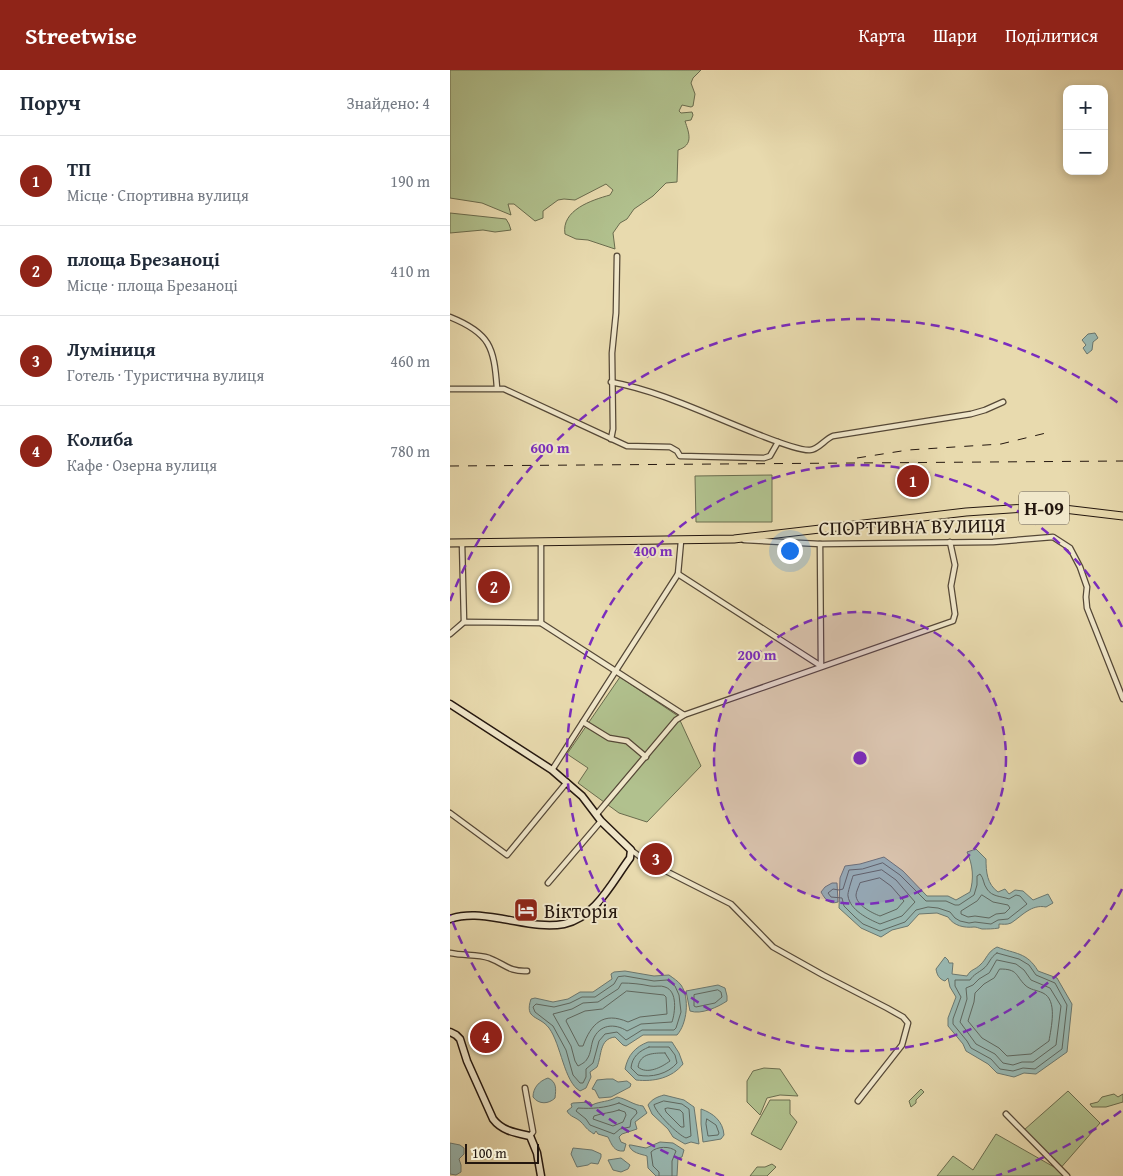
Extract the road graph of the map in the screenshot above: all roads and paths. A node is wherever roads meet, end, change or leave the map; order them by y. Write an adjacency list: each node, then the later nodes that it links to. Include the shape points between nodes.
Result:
1 (617, 256): 3 (street)
2 (450, 317): 4 (street, via 468,324 484,337 492,354)
3 (611, 382): 7 (street); 8 (street, via 666,398)
4 (497, 388): 5 (street); 7 (street)
5 (450, 389)
6 (1003, 402): 8 (street, via 972,414 833,436 814,449)
7 (611, 439): 8 (street, via 627,446 670,448 680,456 744,458 770,456)
8 (778, 442)
9 (1123, 516): 10 (main road, СПОРТИВНА ВУЛИЦЯ / Н-09, via 1026,508)
10 (734, 539): 11 (main road, СПОРТИВНА ВУЛИЦЯ / Н-09); 16 (street, СПОРТИВНА ВУЛИЦЯ)
11 (681, 541): 12 (main road, СПОРТИВНА ВУЛИЦЯ / Н-09); 17 (street)
12 (541, 542): 15 (main road, СПОРТИВНА ВУЛИЦЯ / Н-09); 19 (street)
13 (950, 542): 16 (street, СПОРТИВНА ВУЛИЦЯ); 21 (street, via 955,565 951,586 953,621); 23 (street, СПОРТИВНА ВУЛИЦЯ, via 1053,537 1070,548 1087,587 1087,608)
14 (450, 543): 15 (main road, СПОРТИВНА ВУЛИЦЯ / Н-09)
15 (462, 543): 18 (street)
16 (820, 544): 21 (street)
17 (678, 574): 21 (street); 22 (street)
18 (464, 622): 19 (street); 20 (street)
19 (541, 623): 22 (street)
20 (450, 634)
21 (821, 666): 25 (street)
22 (617, 671): 25 (street); 26 (street)
23 (1123, 699)
24 (450, 704): 28 (street)
25 (684, 715): 27 (street, via 676,720)
26 (583, 722): 27 (street, via 609,738 627,741); 28 (street)
27 (646, 757): 31 (street)
28 (552, 770): 29 (street)
29 (567, 782): 30 (street, via 506,855); 31 (street)
30 (450, 813)
31 (596, 815): 32 (street)
32 (601, 821): 33 (street); 34 (street)
33 (631, 850): 35 (street, via 630,858 598,902 575,920 564,924 533,924 478,915); 40 (street, via 731,904 773,947 887,1008 908,1023 902,1045)
34 (548, 883)
35 (450, 919)
36 (450, 952): 37 (street, via 489,958 515,972)
37 (526, 971)
38 (450, 1032): 42 (street, via 460,1039 498,1126)
39 (525, 1088): 42 (street, via 533,1132)
40 (858, 1101)
41 (1006, 1114): 44 (street)
42 (530, 1136): 43 (street)
43 (541, 1176)
44 (1067, 1176)

